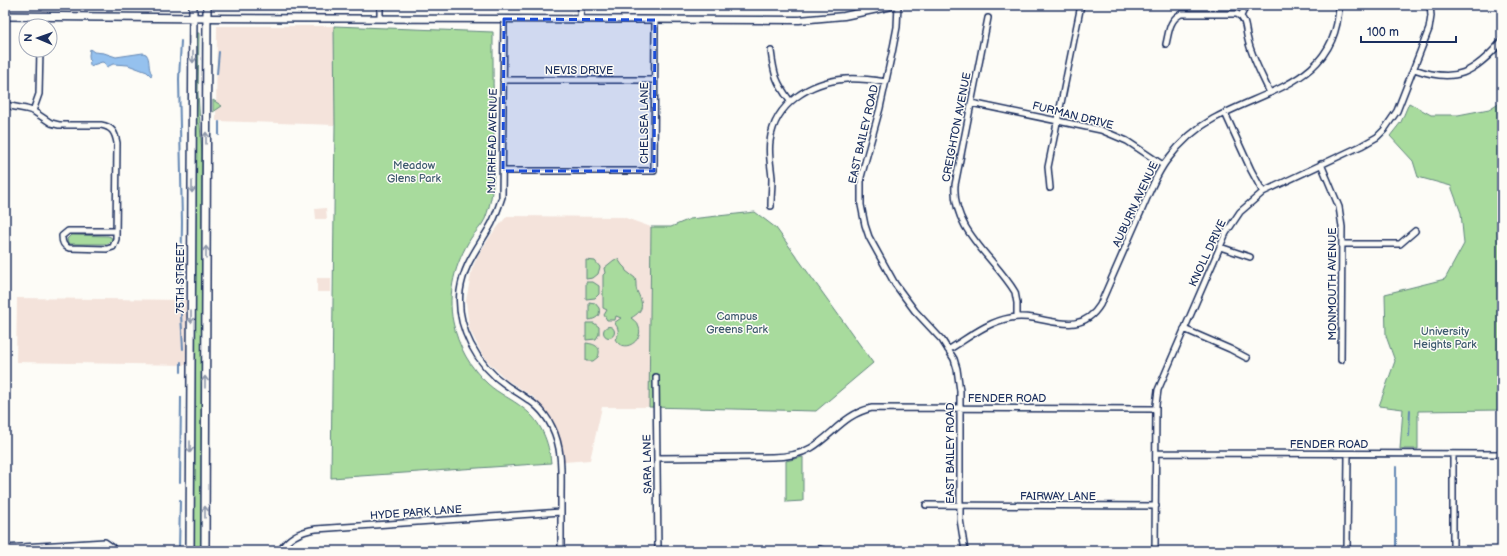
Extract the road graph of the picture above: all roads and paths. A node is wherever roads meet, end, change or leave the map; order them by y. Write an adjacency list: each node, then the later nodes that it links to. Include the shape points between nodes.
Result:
1 (193, 5): 13 (main road, 75TH STREET)
2 (207, 5): 14 (main road)
3 (380, 5): 15 (street)
4 (580, 5): 18 (street)
5 (898, 5): 19 (street, via 817,19); 27 (street, EAST BAILEY ROAD, via 897,27)
6 (1081, 5): 34 (street)
7 (1339, 5): 28 (street, AUBURN AVENUE, via 1335,33 1322,58 1298,79)
8 (1430, 5): 24 (street, KNOLL DRIVE, via 1429,29)
9 (1245, 8): 12 (street)
10 (5, 16): 11 (main road)
11 (40, 16): 13 (main road)
12 (1241, 16): 21 (street, via 1181,14 1171,23); 28 (street, via 1249,44)
13 (193, 18): 14 (main road); 65 (main road, 75TH STREET, one-way to 65)
14 (206, 18): 15 (street); 66 (main road, one-way to 14)
15 (380, 18): 17 (street)
16 (988, 18): 30 (street, CREIGHTON AVENUE)
17 (504, 19): 18 (street); 25 (street, MUIRHEAD AVENUE)
18 (580, 20): 19 (street)
19 (654, 20): 26 (street, CHELSEA LANE)
20 (1502, 41): 24 (street, via 1479,65 1460,74 1442,76)
21 (1166, 44)
22 (771, 51): 29 (street, via 775,77)
23 (40, 58): 32 (street, via 39,94)
24 (1414, 69): 35 (street, KNOLL DRIVE, via 1397,111 1384,130 1367,143)
25 (504, 80): 26 (street, NEVIS DRIVE); 37 (street, MUIRHEAD AVENUE)
26 (654, 80): 37 (street, CHELSEA LANE, via 654,171)
27 (886, 82): 29 (street, via 855,79 834,81 805,90); 48 (street, EAST BAILEY ROAD, via 861,177 861,205 865,225 895,284)
28 (1270, 93): 33 (street, AUBURN AVENUE)
29 (790, 101): 40 (street, via 775,122 770,142)
30 (971, 103): 34 (street, FURMAN DRIVE); 46 (street, CREIGHTON AVENUE, via 955,185 956,205 962,222 1015,292)
31 (5, 105): 32 (street)
32 (33, 112): 41 (street, via 51,123 101,125 113,130 117,143)
33 (1225, 113): 36 (street, AUBURN AVENUE, via 1192,134); 39 (street)
34 (1057, 120): 36 (street, FURMAN DRIVE, via 1115,136); 38 (street, via 1048,167)
35 (1321, 164): 39 (street, KNOLL DRIVE); 43 (street, MONMOUTH AVENUE, via 1339,207)
36 (1163, 165): 46 (street, AUBURN AVENUE, via 1100,305 1093,314 1071,324)
37 (503, 171): 62 (street, MUIRHEAD AVENUE, via 502,197 497,211 463,274 460,309 464,330 483,363 501,381 533,402 552,427 560,456)
38 (1050, 188)
39 (1263, 192): 44 (street, KNOLL DRIVE, via 1236,218)
40 (771, 206)
41 (116, 231): 41 (street, via 116,243 113,248 69,248 63,242 63,234 68,231)
42 (1415, 231): 43 (street, via 1400,244)
43 (1343, 244): 50 (street, MONMOUTH AVENUE)
44 (1220, 246): 45 (street); 47 (street, KNOLL DRIVE)
45 (1250, 257)
46 (1017, 317): 48 (street, AUBURN AVENUE, via 992,323)
47 (1184, 329): 49 (street); 53 (street, KNOLL DRIVE, via 1158,390)
48 (948, 350): 52 (street, EAST BAILEY ROAD, via 954,359 960,383)
49 (1247, 358)
50 (1341, 360)
51 (656, 376): 58 (street, SARA LANE)
52 (960, 408): 53 (street, FENDER ROAD); 58 (street, FENDER ROAD, via 866,409 846,419 811,448 785,456); 60 (street, EAST BAILEY ROAD)
53 (1156, 409): 54 (street, KNOLL DRIVE)
54 (1156, 453): 55 (street, FENDER ROAD); 61 (street, KNOLL DRIVE)
55 (1348, 454): 56 (street, FENDER ROAD); 74 (street)
56 (1453, 454): 57 (street, FENDER ROAD); 75 (street)
57 (1502, 454)
58 (657, 458): 69 (street, SARA LANE)
59 (926, 505): 60 (street, FAIRWAY LANE)
60 (960, 506): 61 (street, FAIRWAY LANE); 72 (street, EAST BAILEY ROAD)
61 (1156, 506): 73 (street, KNOLL DRIVE)
62 (561, 512): 67 (street, HYDE PARK LANE, via 316,529 293,537); 68 (street, MUIRHEAD AVENUE)
63 (5, 548): 64 (street, via 105,542)
64 (114, 551)
65 (190, 551)
66 (205, 551)
67 (280, 551)
68 (561, 551)
69 (658, 551)
70 (811, 551): 71 (street)
71 (824, 551)
72 (965, 551)
73 (1155, 551)
74 (1347, 551)
75 (1453, 551)

